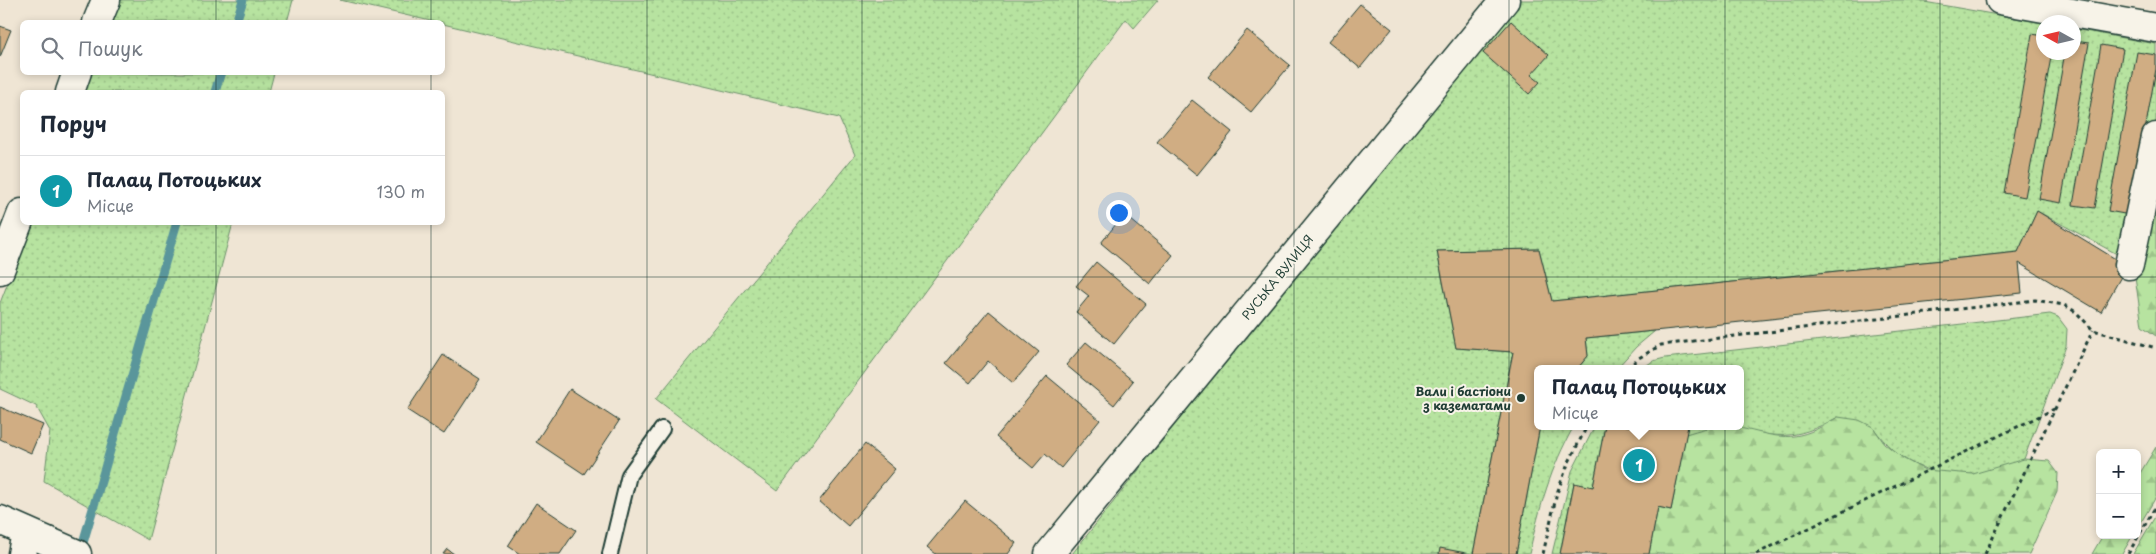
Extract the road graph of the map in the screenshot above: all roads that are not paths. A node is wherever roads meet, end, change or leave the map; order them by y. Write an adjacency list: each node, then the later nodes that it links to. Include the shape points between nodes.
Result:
1 (106, 0): 4 (street)
2 (1505, 0): 17 (street, РУСЬКА ВУЛИЦЯ)
3 (2000, 0): 5 (street)
4 (98, 20)
5 (2156, 28)
6 (77, 75): 7 (street)
7 (71, 90)
8 (2156, 137): 10 (street)
9 (20, 218): 11 (street)
10 (2128, 265)
11 (0, 270)
12 (662, 430): 16 (lane, via 629,475)
13 (0, 520): 14 (street)
14 (24, 543): 15 (street)
15 (77, 554)
16 (610, 554)
17 (1050, 554)

